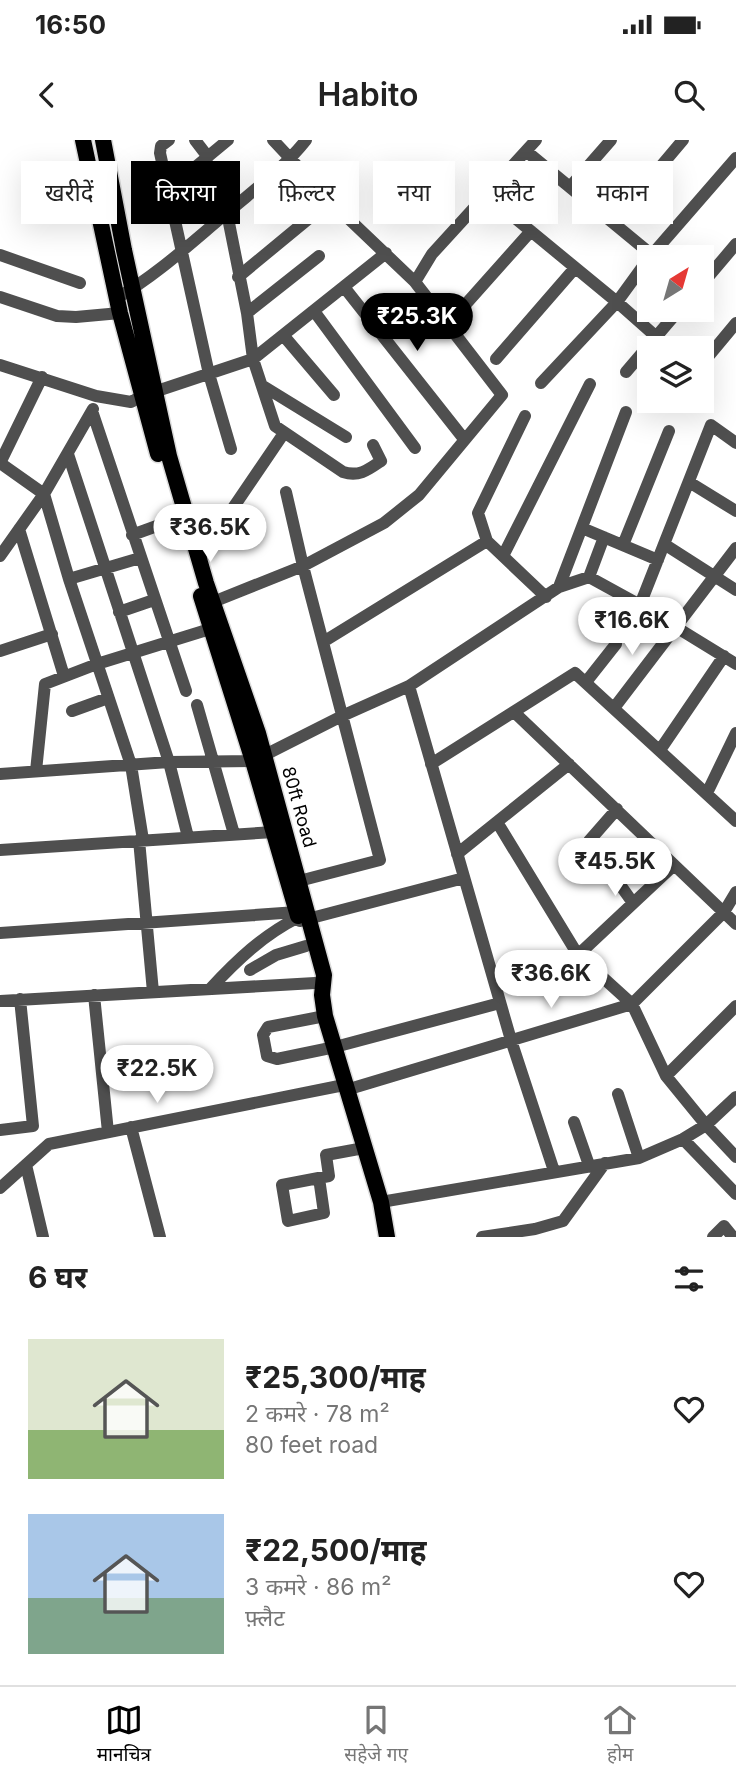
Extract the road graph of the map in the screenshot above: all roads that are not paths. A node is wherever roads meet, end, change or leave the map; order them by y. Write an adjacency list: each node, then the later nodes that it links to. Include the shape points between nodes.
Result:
1 (83, 140): 49 (main road)
2 (103, 140): 46 (main road)
3 (169, 140): 15 (street, via 161,146)
4 (195, 140): 12 (street)
5 (228, 140): 12 (street)
6 (306, 140): 14 (street)
7 (536, 140): 11 (street)
8 (611, 140): 19 (street)
9 (683, 140): 18 (street)
10 (278, 142): 14 (street)
11 (526, 151): 17 (street); 19 (street)
12 (208, 157): 16 (street)
13 (736, 158): 32 (street)
14 (291, 159): 20 (street)
15 (162, 161)
16 (203, 161)
17 (517, 161)
18 (665, 161)
19 (570, 187)
20 (240, 202)
21 (469, 214): 35 (street)
22 (177, 224): 33 (street)
23 (214, 224): 33 (street)
24 (229, 224): 42 (street)
25 (302, 224): 42 (street)
26 (355, 224): 34 (street)
27 (522, 224): 29 (street)
28 (614, 224): 31 (street)
29 (531, 231): 38 (street); 52 (street)
30 (736, 244): 39 (street)
31 (637, 245)
32 (660, 245)
33 (183, 251): 46 (street); 64 (street)
34 (386, 253): 40 (street); 45 (street)
35 (432, 254): 40 (street); 43 (street)
36 (0, 255): 44 (street)
37 (319, 257): 51 (street)
38 (575, 268): 48 (street); 60 (street)
39 (714, 270)
40 (405, 272): 43 (street)
41 (637, 275): 48 (street)
42 (238, 277): 51 (street)
43 (415, 282): 78 (street, via 502,395)
44 (80, 283)
45 (344, 287): 50 (street); 78 (street)
46 (132, 289): 49 (street); 69 (main road)
47 (0, 298): 49 (street, via 57,316 76,317)
48 (617, 302): 56 (street); 66 (street)
49 (118, 305): 69 (main road)
50 (314, 310): 55 (street); 81 (street)
51 (247, 313): 59 (street)
52 (457, 314)
53 (669, 322): 57 (street)
54 (736, 323): 58 (street)
55 (283, 335): 59 (street); 70 (street)
56 (655, 336)
57 (657, 336)
58 (714, 350)
59 (253, 359): 64 (street); 68 (street)
60 (496, 359)
61 (637, 359): 63 (street)
62 (0, 365): 65 (street)
63 (626, 372)
64 (209, 374): 69 (street); 82 (street)
65 (42, 377): 71 (street); 84 (street)
66 (541, 383)
67 (590, 384): 99 (street)
68 (263, 386): 76 (street, via 275,426); 77 (street)
69 (148, 394): 71 (street, via 131,402); 89 (main road); 101 (main road, 80ft Road)
70 (334, 394)
71 (96, 396): 72 (street)
72 (92, 411): 83 (street); 92 (street)
73 (626, 412): 90 (street)
74 (526, 416): 94 (street, via 478,513)
75 (669, 431): 96 (street)
76 (284, 433): 80 (street, via 351,474 381,461); 101 (street)
77 (346, 437)
78 (464, 439): 103 (street, via 419,495 393,516)
79 (736, 443): 85 (street, via 711,425)
80 (373, 445)
81 (415, 448)
82 (231, 449)
83 (68, 454): 87 (street); 104 (street)
84 (0, 463): 87 (street)
85 (689, 482): 88 (street); 95 (street)
86 (286, 492): 103 (street)
87 (44, 494): 91 (street); 107 (street)
88 (736, 511)
89 (176, 519): 92 (street); 116 (main road)
90 (582, 528): 93 (street); 108 (street)
91 (19, 529): 98 (street); 117 (street)
92 (132, 535): 100 (street)
93 (604, 537): 96 (street); 106 (street)
94 (487, 541): 99 (street); 119 (street)
95 (664, 544): 102 (street); 105 (street)
96 (623, 545): 102 (street)
97 (736, 548): 105 (street)
98 (0, 556)
99 (502, 556): 110 (street)
100 (140, 558): 104 (street); 111 (street)
101 (199, 558): 112 (main road, 80ft Road)
102 (658, 559): 113 (street)
103 (303, 566): 112 (street); 119 (street)
104 (104, 568): 107 (street); 114 (street)
105 (715, 576): 109 (street); 115 (street)
106 (589, 578): 108 (street); 113 (street)
107 (69, 579): 124 (street)
108 (559, 587): 110 (street)
109 (736, 590)
110 (546, 597): 128 (street)
111 (154, 600): 114 (street); 118 (street)
112 (213, 602): 138 (main road, 80ft Road)
113 (640, 605): 115 (street)
114 (119, 612): 122 (street)
115 (676, 626): 123 (street); 132 (street)
116 (210, 629): 118 (street); 138 (main road)
117 (52, 634): 121 (street); 126 (street)
118 (168, 642): 122 (street); 129 (street)
119 (323, 642): 135 (street)
120 (616, 643): 127 (street)
121 (0, 651)
122 (133, 653): 124 (street); 140 (street)
123 (724, 656): 125 (street); 137 (street)
124 (97, 664): 126 (street); 130 (street)
125 (736, 664)
126 (64, 676): 144 (street, via 45,684)
127 (586, 682): 132 (street); 134 (street, via 575,673)
128 (409, 687): 135 (street); 141 (street)
129 (186, 691)
130 (108, 698): 133 (street); 143 (street)
131 (197, 705): 139 (street)
132 (614, 708): 137 (street)
133 (72, 711)
134 (514, 712): 141 (street); 142 (street)
135 (342, 716): 138 (street); 158 (street, via 380,860)
136 (736, 733): 146 (street)
137 (660, 750): 146 (street)
138 (259, 758): 139 (street); 150 (main road); 158 (main road, 80ft Road)
139 (215, 761): 140 (street); 151 (street)
140 (169, 762): 143 (street); 152 (street)
141 (431, 764): 155 (street)
142 (569, 764): 147 (street); 149 (street)
143 (131, 765): 144 (street); 153 (street)
144 (36, 771): 145 (street)
145 (0, 774)
146 (707, 793): 148 (street)
147 (617, 809): 156 (street); 160 (street, via 589,841)
148 (736, 821)
149 (497, 822): 155 (street); 167 (street)
150 (274, 832): 151 (street); 162 (main road)
151 (234, 834): 152 (street)
152 (188, 837): 153 (street)
153 (141, 840): 154 (street); 163 (street)
154 (0, 850)
155 (457, 854): 157 (street)
156 (674, 864): 160 (street); 161 (street)
157 (464, 878): 162 (street); 175 (street)
158 (299, 881): 162 (main road, 80ft Road)
159 (736, 892): 161 (street)
160 (633, 903): 167 (street)
161 (724, 912): 164 (street); 176 (street)
162 (301, 917): 163 (street); 166 (main road); 169 (street, via 250,948); 170 (main road, 80ft Road, via 324,975)
163 (146, 922): 165 (street); 171 (street)
164 (736, 924)
165 (0, 933)
166 (306, 946): 168 (street, via 276,955); 170 (main road)
167 (578, 956): 176 (street)
168 (250, 970)
169 (210, 989): 170 (street); 171 (street)
170 (319, 989): 178 (main road, 80ft Road)
171 (153, 992): 172 (street)
172 (94, 995): 173 (street); 189 (street)
173 (20, 999): 174 (street); 188 (street, via 33,1126)
174 (0, 1001)
175 (500, 1003): 179 (street); 180 (street)
176 (632, 1004): 179 (street); 181 (street)
177 (736, 1006): 181 (street)
178 (325, 1016): 180 (main road, 80ft Road); 180 (street, via 268,1027 264,1035 267,1056 276,1059)
179 (511, 1040): 182 (street); 197 (street)
180 (335, 1047): 182 (main road, 80ft Road)
181 (666, 1076): 186 (street)
182 (345, 1087): 187 (street); 191 (main road, 80ft Road)
183 (618, 1094): 193 (street)
184 (736, 1097): 186 (street)
185 (574, 1122): 196 (street)
186 (706, 1125): 190 (street); 192 (street)
187 (131, 1127): 189 (street); 204 (street)
188 (0, 1130)
189 (108, 1132): 195 (street, via 49,1144)
190 (683, 1139): 193 (street); 200 (street)
191 (364, 1148): 198 (street, via 326,1155 329,1176); 201 (main road, 80ft Road)
192 (736, 1157)
193 (639, 1158): 194 (street)
194 (605, 1163): 196 (street); 202 (street, via 564,1221)
195 (26, 1165): 199 (street); 203 (street)
196 (589, 1165): 197 (street)
197 (555, 1171): 201 (street)
198 (318, 1178)
199 (0, 1188)
200 (736, 1194)
201 (381, 1202): 205 (main road, 80ft Road)
202 (536, 1233): 206 (street)
203 (43, 1237)
204 (160, 1237)
205 (387, 1237)
206 (482, 1237)
207 (713, 1237): 208 (street, via 724,1226)
208 (733, 1237)

